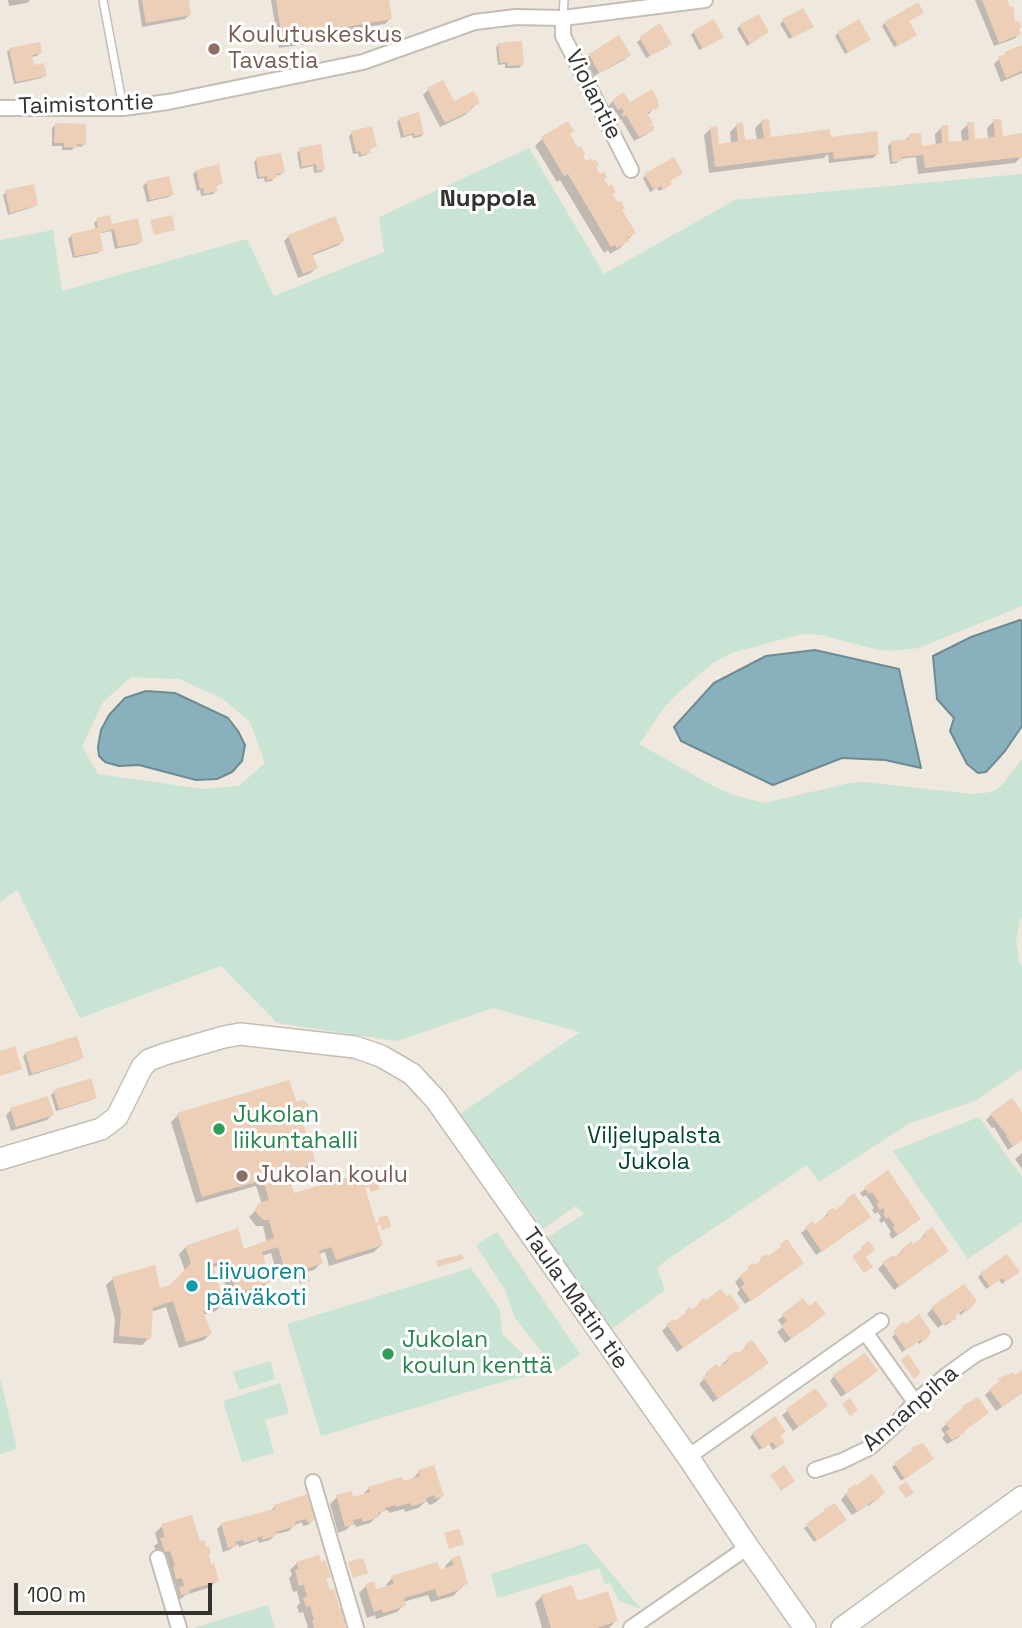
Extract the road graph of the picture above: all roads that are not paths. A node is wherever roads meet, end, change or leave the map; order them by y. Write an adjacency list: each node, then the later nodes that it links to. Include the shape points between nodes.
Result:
1 (103, 0): 6 (lane)
2 (564, 0): 4 (lane)
3 (705, 0): 4 (street, Taimistontie)
4 (563, 19): 6 (street, Taimistontie, via 516,17 475,22 363,62); 7 (street, Violantie, via 563,36)
5 (1, 105): 6 (street, Taimistontie)
6 (123, 108)
7 (631, 170)
8 (0, 1159): 13 (street, Taula-Matin tie, via 101,1129 117,1117 149,1060 224,1037 240,1034 355,1047 381,1056 427,1089)
9 (881, 1321): 10 (street)
10 (865, 1332): 12 (street); 13 (street)
11 (1004, 1342): 12 (street, Annanpiha, via 976,1354)
12 (915, 1402): 14 (street, Annanpiha, via 869,1448)
13 (688, 1457): 17 (street, Taula-Matin tie)
14 (815, 1470)
15 (313, 1482): 21 (street)
16 (1022, 1497): 23 (street)
17 (748, 1547): 19 (street); 22 (street, Taula-Matin tie)
18 (158, 1558): 20 (street)
19 (634, 1627)
20 (179, 1628)
21 (356, 1628)
22 (805, 1628)
23 (842, 1628)

